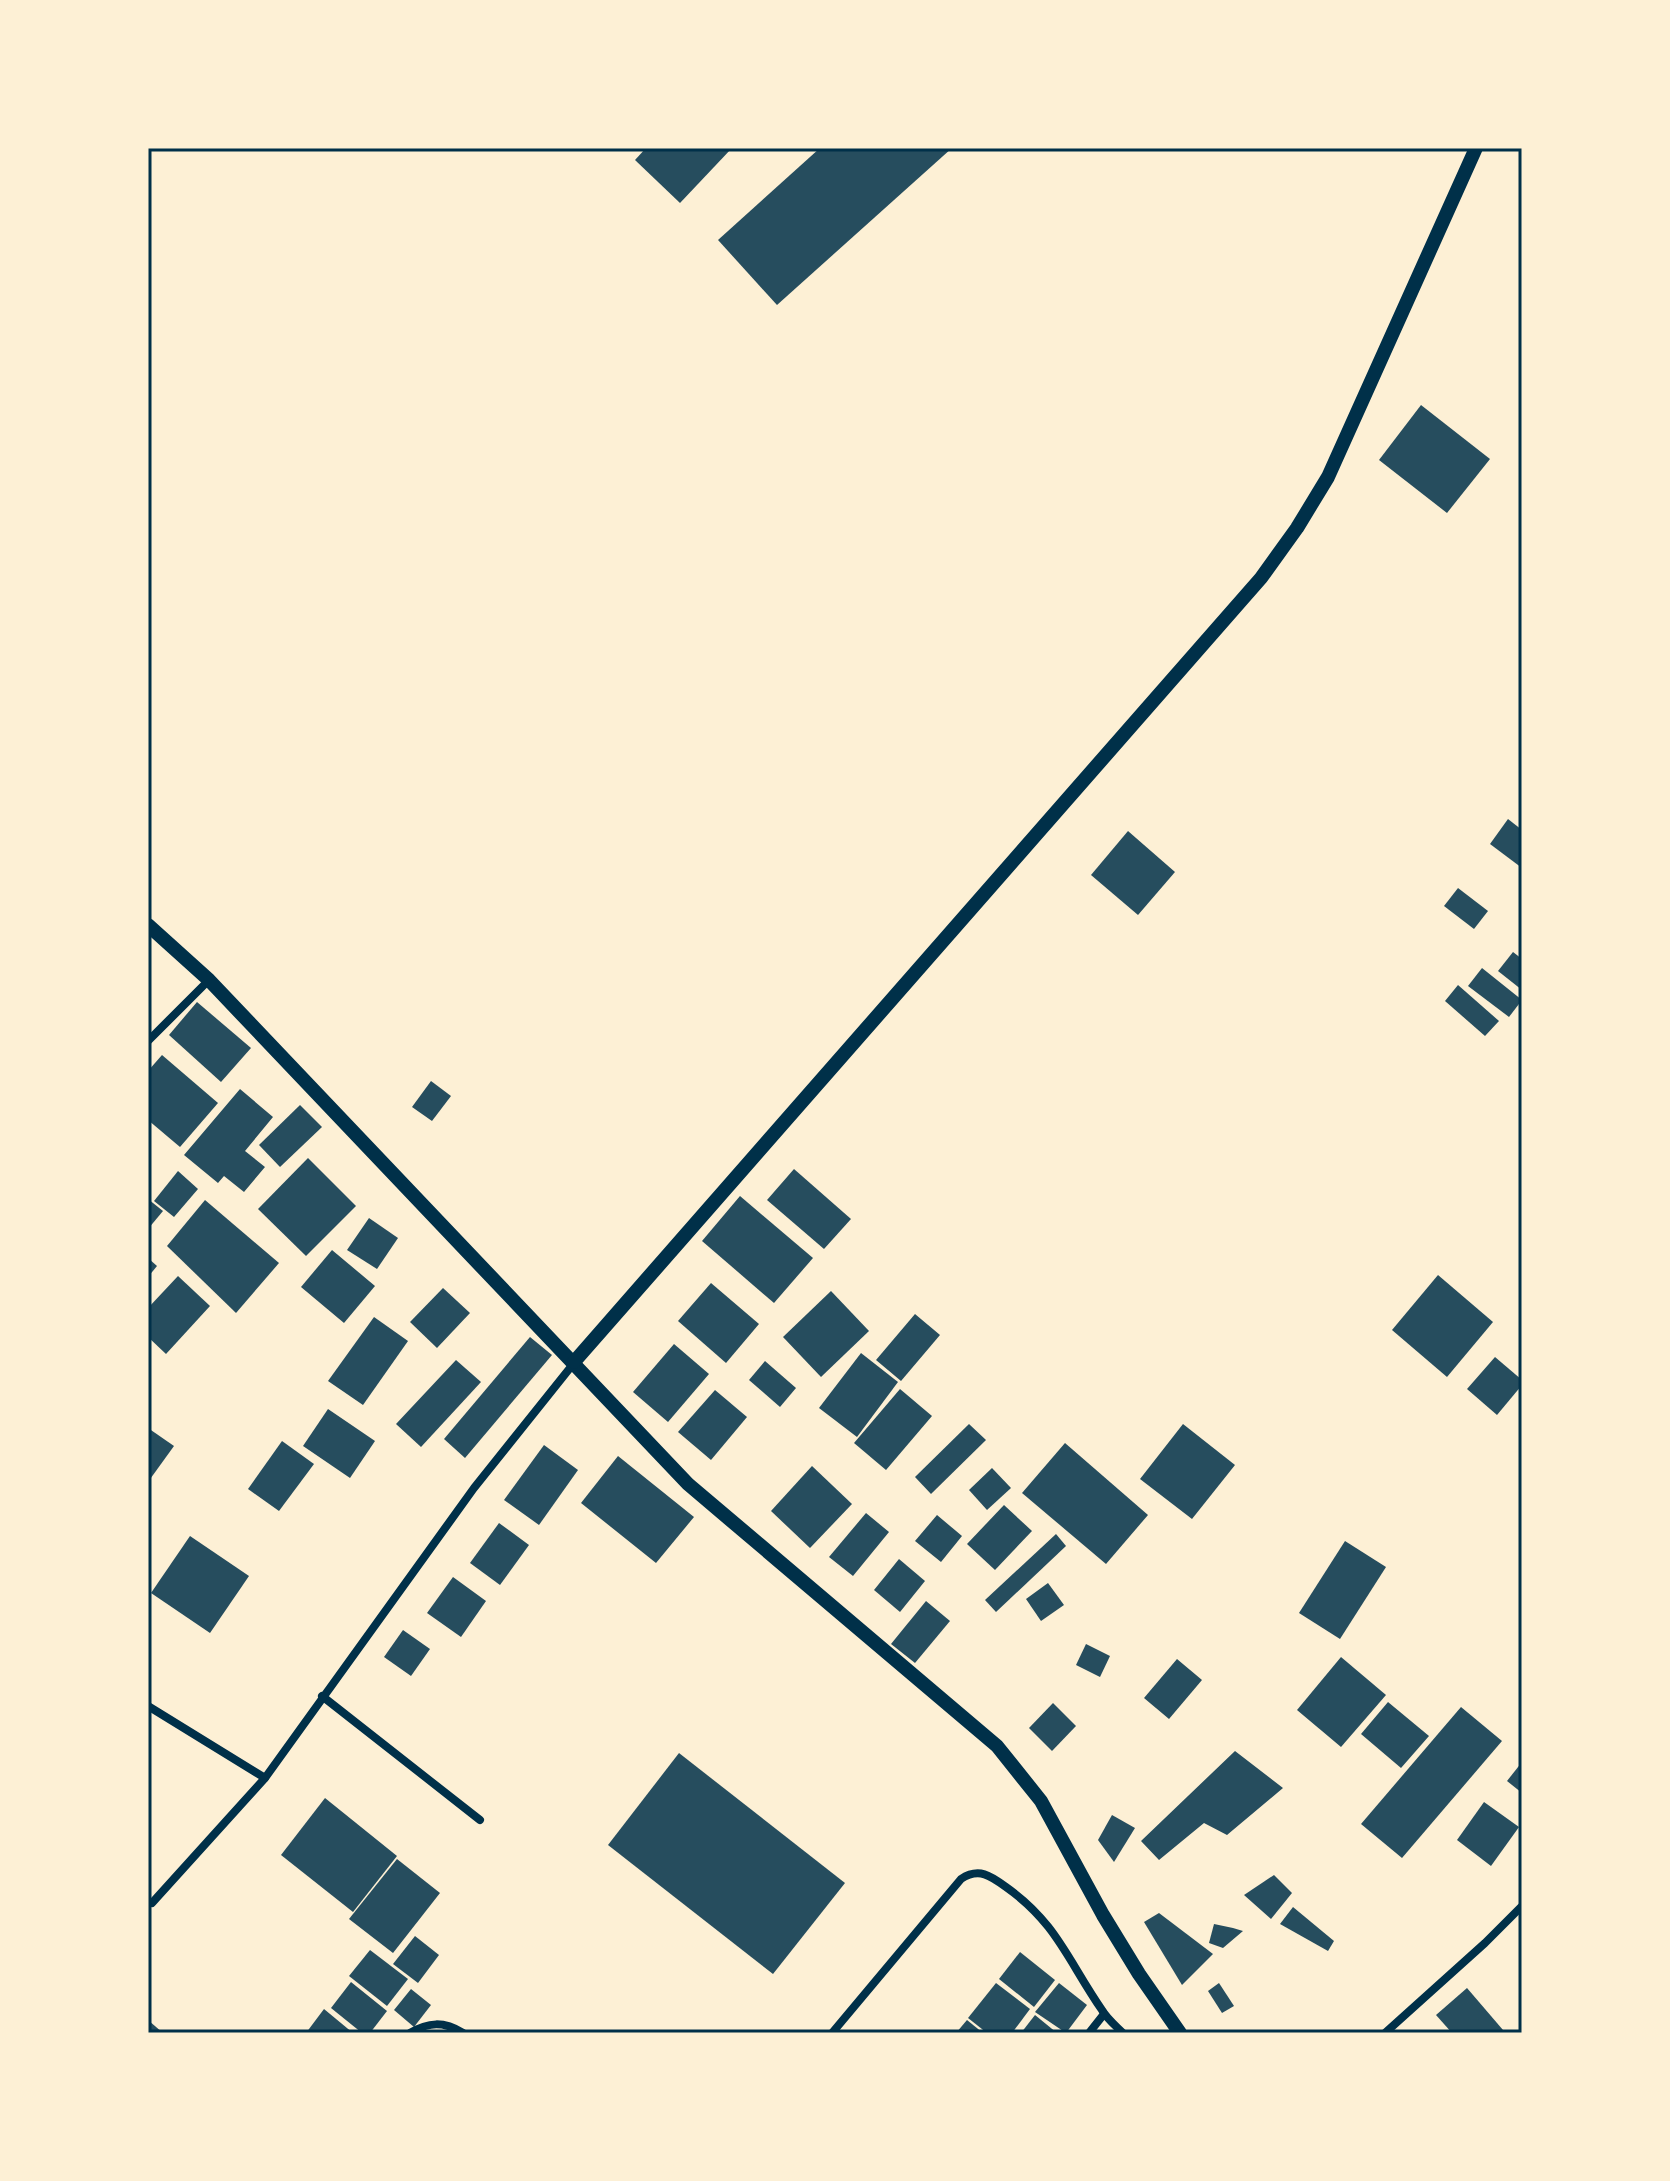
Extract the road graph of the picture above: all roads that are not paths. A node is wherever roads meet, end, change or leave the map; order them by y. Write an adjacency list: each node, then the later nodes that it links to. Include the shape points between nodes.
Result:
1 (1476, 148): 5 (street, via 1328,477 1261,578)
2 (148, 925): 3 (street)
3 (209, 980): 4 (street); 5 (street)
4 (148, 1041)
5 (574, 1362): 6 (street); 18 (street, via 688,1484 970,1723 1020,1772 1139,1974)
6 (322, 1696): 8 (street); 9 (street)
7 (148, 1706): 8 (street)
8 (265, 1778): 10 (street)
9 (480, 1820)
10 (152, 1903)
11 (1522, 1906): 19 (street)
12 (1104, 2014): 15 (street, via 1054,1932 1024,1900 983,1873 968,1874); 16 (street); 17 (street)
13 (410, 2033): 14 (street, via 436,2024)
14 (463, 2033)
15 (832, 2033)
16 (1089, 2033)
17 (1123, 2033)
18 (1180, 2033)
19 (1385, 2033)

